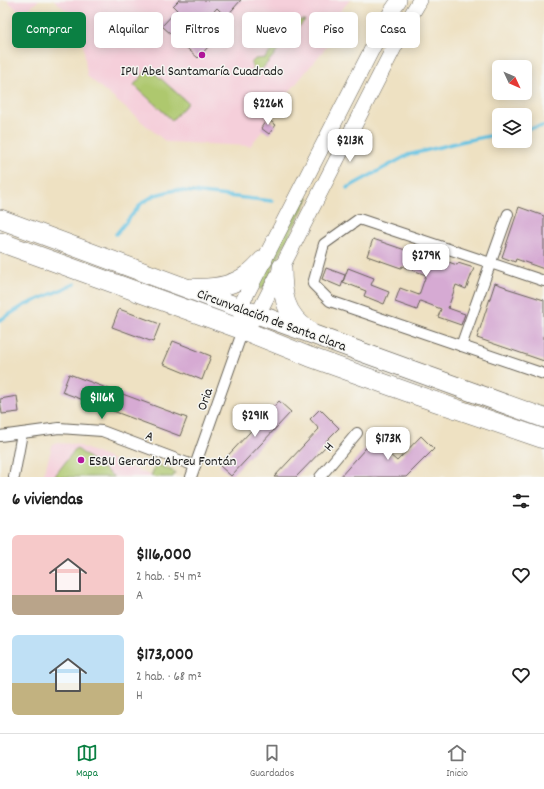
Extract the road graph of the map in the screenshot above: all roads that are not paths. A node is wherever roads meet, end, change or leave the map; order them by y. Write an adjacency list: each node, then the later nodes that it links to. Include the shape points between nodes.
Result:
1 (399, 0): 6 (main road)
2 (420, 0): 8 (main road)
3 (508, 214): 7 (street)
4 (0, 220): 10 (highway, Circunvalación de Santa Clara)
5 (0, 242): 13 (highway, Circunvalación de Santa Clara)
6 (263, 260): 10 (highway, via 246,276 231,284 210,289); 11 (main road)
7 (491, 263): 9 (street); 15 (street); 15 (street, via 359,220 324,244 313,284 330,301)
8 (282, 267): 12 (main road); 14 (highway, via 283,294 290,313 301,325)
9 (544, 281)
10 (185, 288): 11 (highway, Circunvalación de Santa Clara)
11 (240, 308): 12 (highway, Circunvalación de Santa Clara); 13 (main road)
12 (258, 314): 13 (main road); 14 (highway, Circunvalación de Santa Clara)
13 (243, 330): 21 (highway, Circunvalación de Santa Clara, via 317,360); 22 (street, Oria)
14 (318, 336): 17 (highway, Circunvalación de Santa Clara)
15 (461, 346): 16 (street)
16 (544, 374)
17 (544, 418)
18 (357, 433): 25 (street, H)
19 (22, 434): 20 (street, A); 22 (street, A, via 59,428 102,431); 23 (street)
20 (0, 436)
21 (544, 439)
22 (195, 466): 24 (street, Oria)
23 (14, 477)
24 (191, 477)
25 (320, 477)

